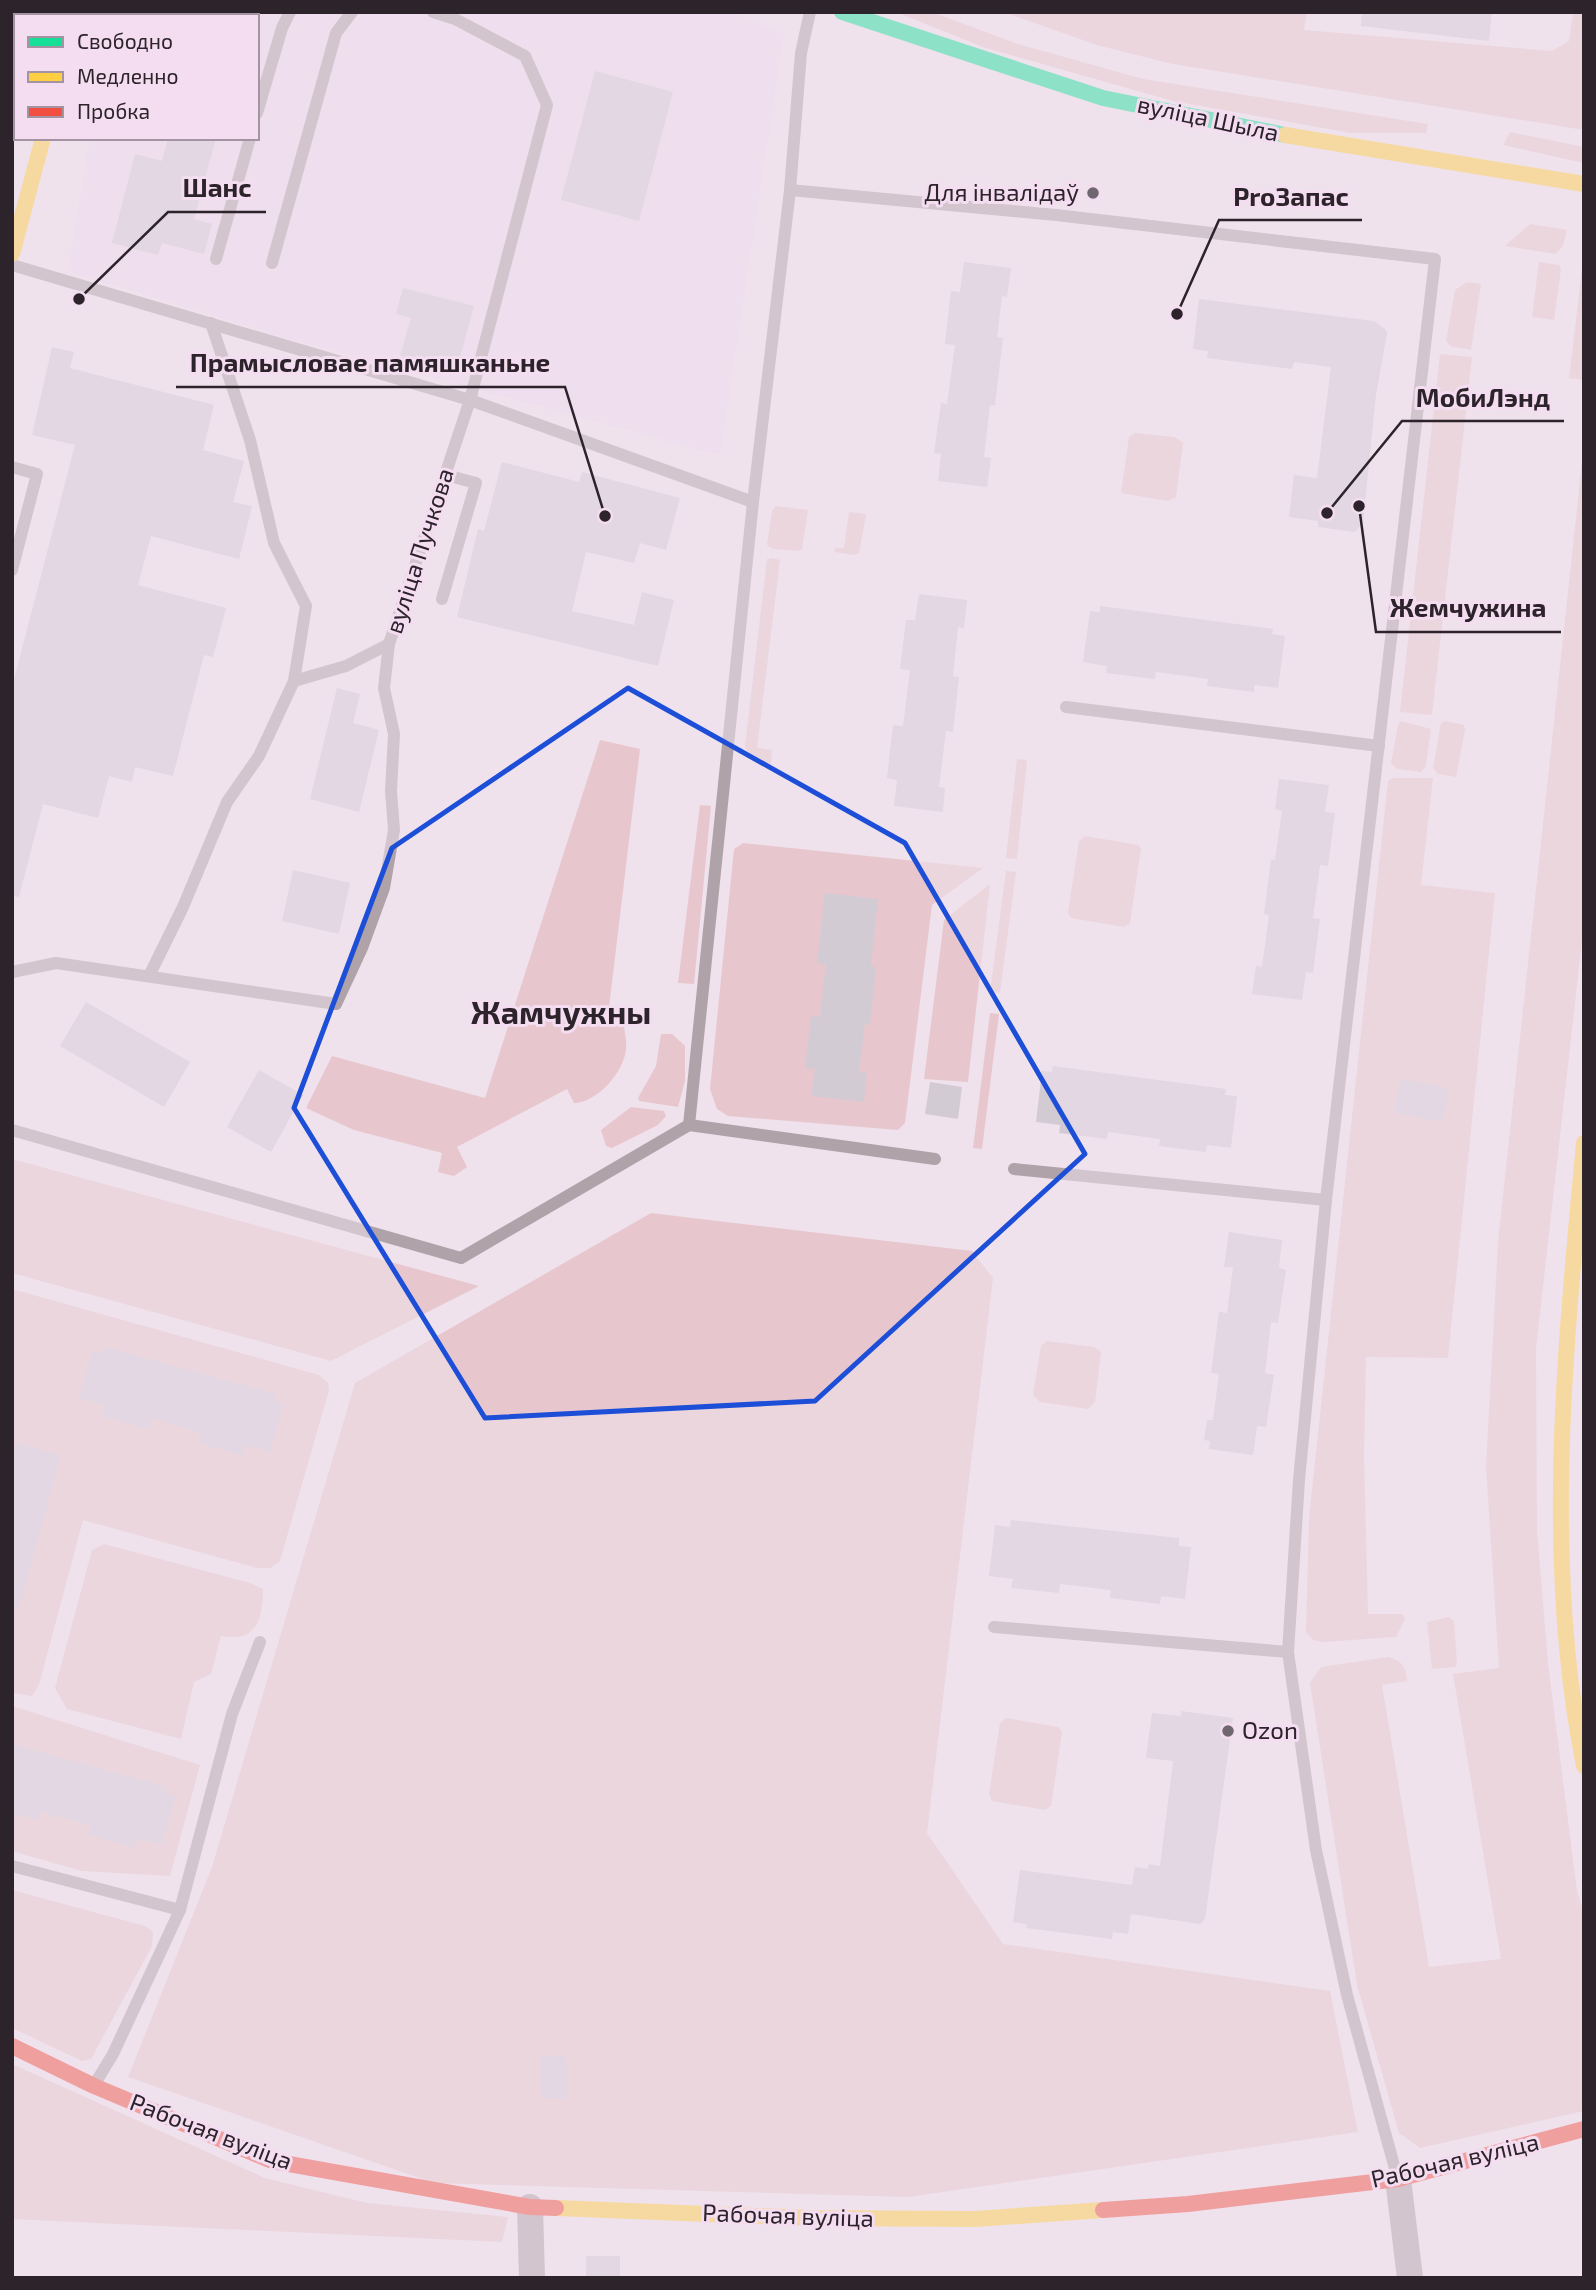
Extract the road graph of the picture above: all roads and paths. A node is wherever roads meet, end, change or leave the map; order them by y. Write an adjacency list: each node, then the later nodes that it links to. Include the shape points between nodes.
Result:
1 (290, 12): 6 (lane)
2 (352, 12): 13 (lane, via 336,33)
3 (433, 12): 16 (lane, вуліца Пучкова, via 525,56 547,105)
4 (810, 12): 10 (lane, via 801,52)
5 (842, 12): 9 (street, вуліца Шыла, via 1103,98 1284,135)
6 (259, 106)
7 (42, 140): 11 (street)
8 (249, 140): 12 (lane)
9 (1584, 184)
10 (790, 190): 19 (lane); 25 (lane, via 1436,259)
11 (12, 254)
12 (216, 259)
13 (272, 263)
14 (12, 265): 15 (lane)
15 (211, 323): 16 (lane); 23 (lane, via 250,440 274,543 306,606)
16 (470, 400): 18 (lane, вуліца Пучкова); 19 (lane)
17 (12, 467): 20 (lane, via 37,474)
18 (446, 475): 21 (lane, via 476,483); 22 (lane, вуліца Пучкова)
19 (752, 502): 28 (lane)
20 (12, 570)
21 (442, 599)
22 (389, 644): 23 (lane, вуліца Пучкова, via 346,666); 27 (lane, via 384,688 394,734 394,831 384,888 336,1004)
23 (294, 681): 27 (lane, via 259,756 227,802)
24 (1066, 707): 25 (lane)
25 (1379, 746): 33 (lane)
26 (12, 972): 27 (lane, via 56,963)
27 (149, 976)
28 (689, 1125): 29 (lane, via 461,1258); 31 (lane)
29 (12, 1130)
30 (1584, 1143): 37 (street, via 1562,1520)
31 (935, 1158)
32 (1014, 1169): 33 (lane)
33 (1326, 1200): 36 (lane, via 1298,1480)
34 (994, 1627): 36 (lane)
35 (260, 1642): 40 (lane, via 232,1714)
36 (1289, 1652): 44 (lane, via 1316,1850 1347,1995)
37 (1576, 1673): 38 (street)
38 (1584, 1766)
39 (12, 1866): 40 (lane)
40 (180, 1910): 42 (lane)
41 (12, 2046): 42 (street, Рабочая вуліца)
42 (94, 2085): 45 (street, Рабочая вуліца, via 272,2161)
43 (1584, 2129): 44 (street, Рабочая вуліца)
44 (1398, 2179): 45 (street, Рабочая вуліца, via 1188,2204 975,2219); 47 (street)
45 (530, 2207): 46 (street)
46 (532, 2278)
47 (1410, 2278)

